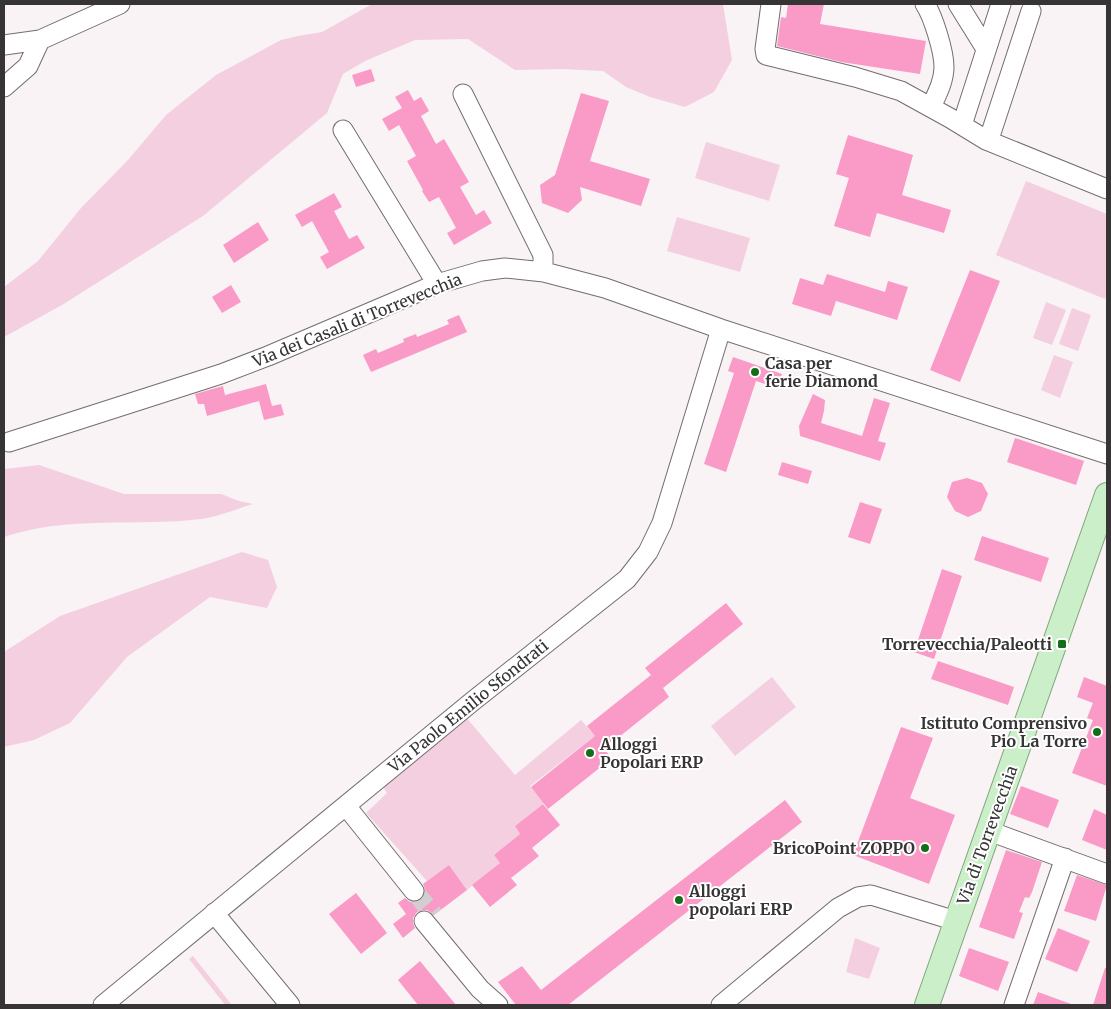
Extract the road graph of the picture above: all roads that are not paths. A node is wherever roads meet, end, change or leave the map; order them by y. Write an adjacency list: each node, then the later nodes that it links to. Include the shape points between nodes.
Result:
1 (120, 4): 7 (street)
2 (771, 4): 12 (street, via 766,55 901,91)
3 (925, 4): 12 (street, via 930,11 944,66 941,85)
4 (958, 4): 9 (street)
5 (1001, 4): 9 (street)
6 (1031, 10): 15 (street)
7 (40, 40): 8 (street); 10 (street, via 28,66)
8 (4, 45)
9 (986, 49): 13 (street)
10 (4, 87)
11 (463, 94): 17 (street, via 543,255)
12 (931, 107): 13 (street)
13 (962, 125): 15 (street)
14 (343, 130): 18 (street)
15 (986, 140): 16 (street)
16 (1107, 190)
17 (543, 271): 18 (street, Via dei Casali di Torrevecchia, via 492,269); 19 (street, Via dei Casali di Torrevecchia, via 605,288)
18 (438, 284): 20 (street, Via dei Casali di Torrevecchia, via 221,374)
19 (721, 329): 21 (street, Via dei Casali di Torrevecchia); 23 (street, Via Paolo Emilio Sfondrati, via 662,523 648,552 627,579)
20 (9, 442)
21 (1107, 454)
22 (1107, 495): 24 (main road, Via di Torrevecchia)
23 (342, 810): 27 (street); 28 (street, Via Paolo Emilio Sfondrati)
24 (988, 831): 25 (street); 30 (main road, Via di Torrevecchia)
25 (1065, 858): 26 (street); 36 (street)
26 (1107, 874)
27 (410, 894)
28 (214, 913): 32 (street, Via Paolo Emilio Sfondrati); 33 (street)
29 (429, 918): 31 (street)
30 (956, 921): 34 (street, via 878,896 858,897 838,908); 35 (main road, Via di Torrevecchia)
31 (493, 1004)
32 (102, 1005)
33 (290, 1005)
34 (720, 1005)
35 (927, 1005)
36 (1014, 1005)

